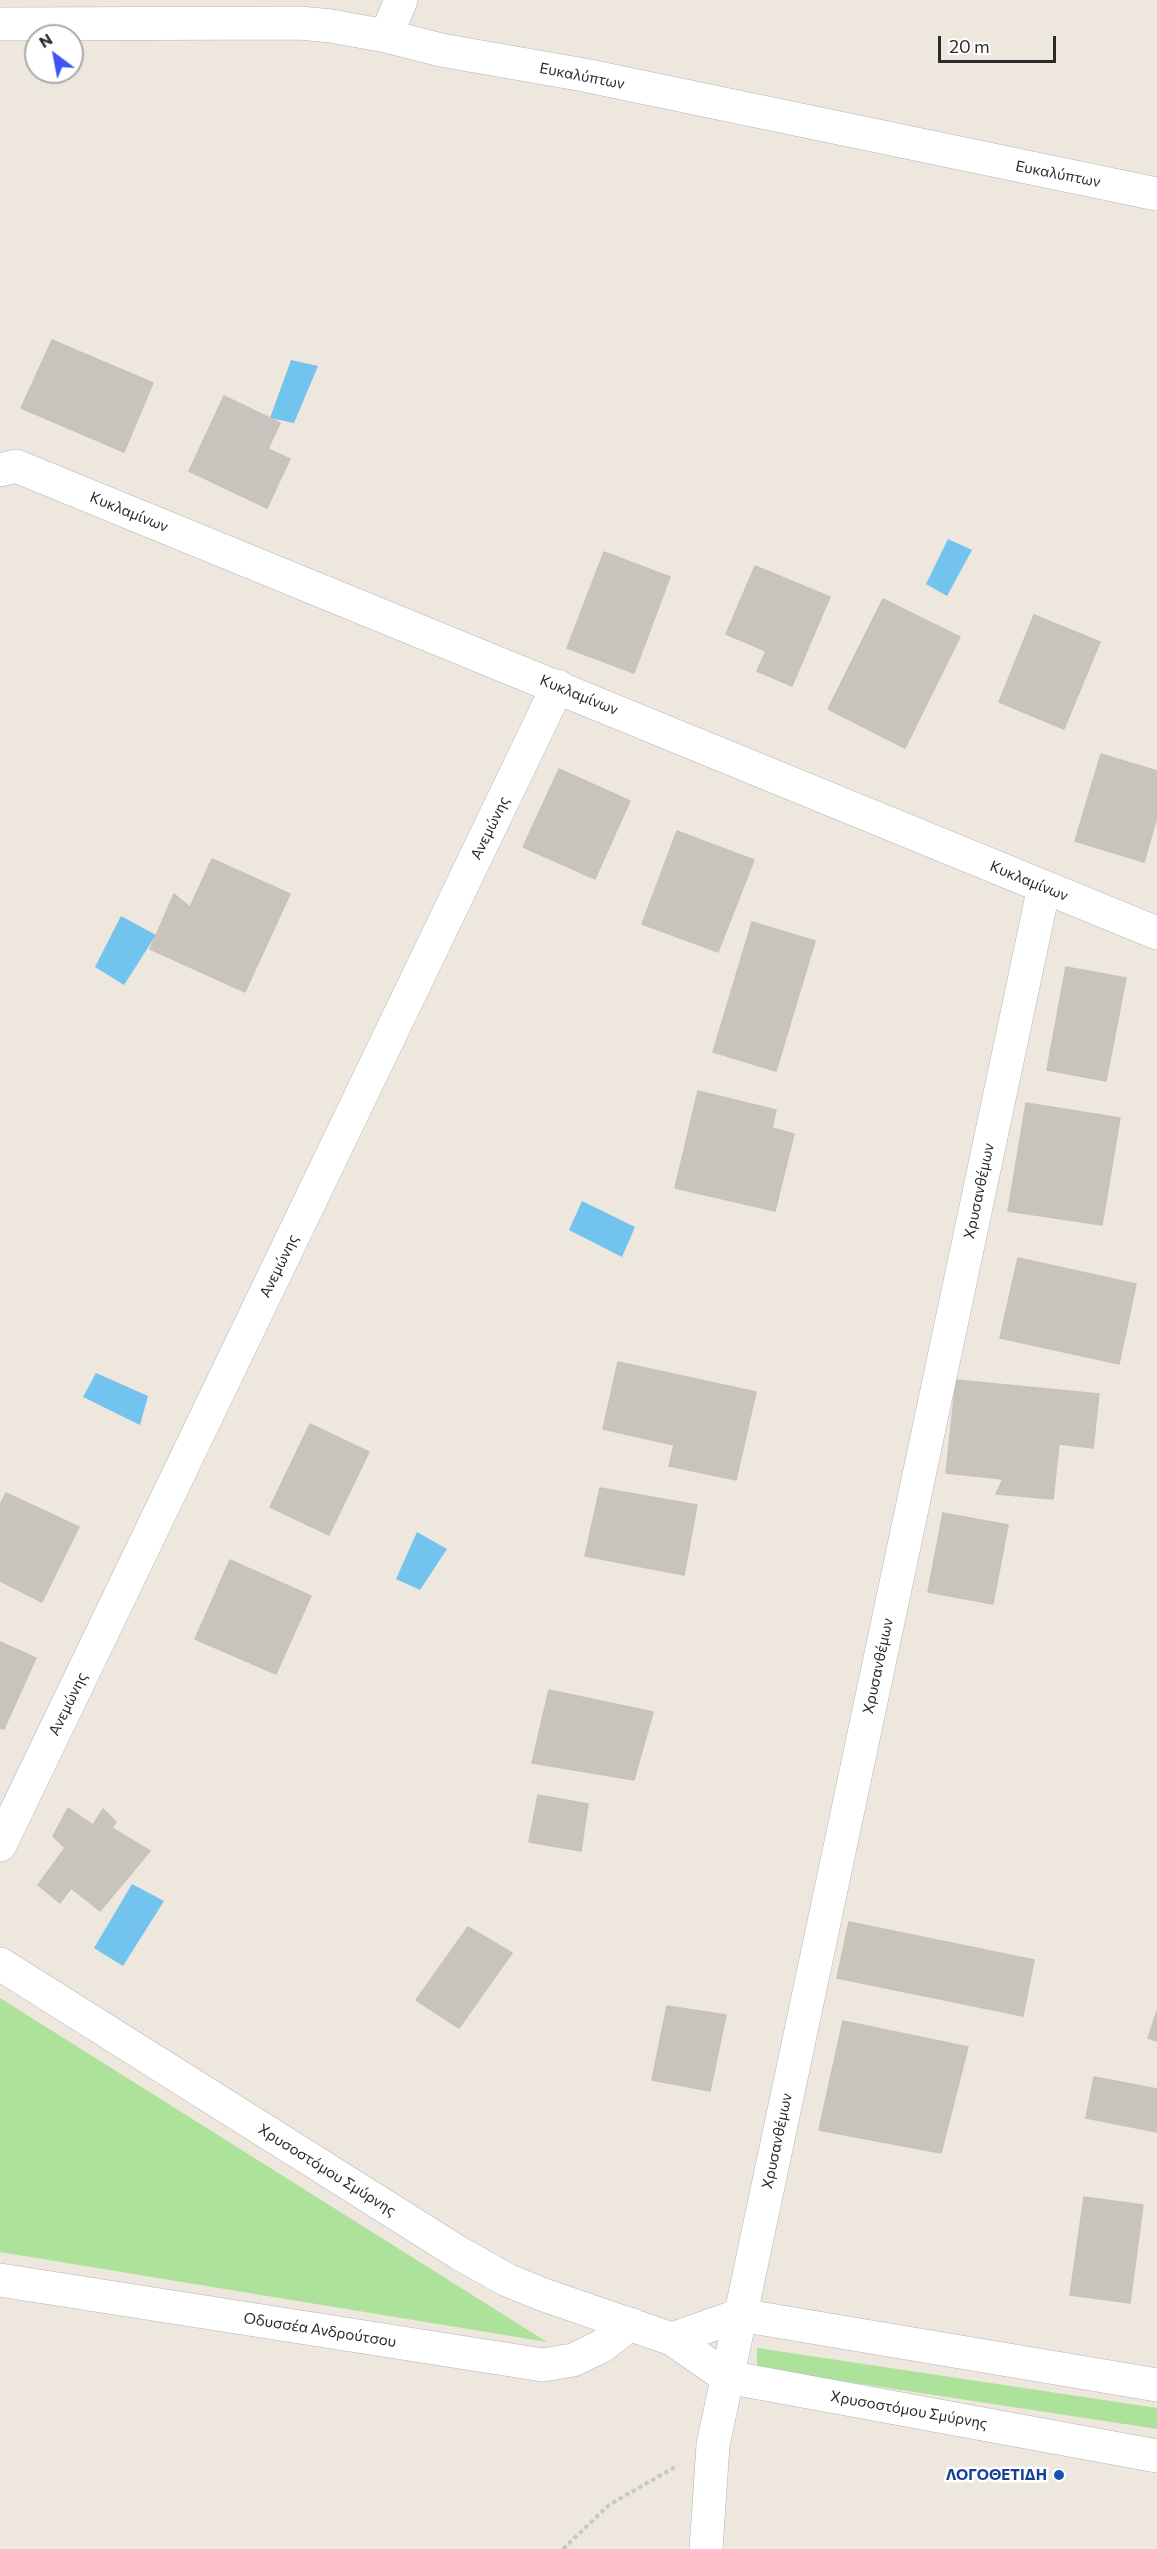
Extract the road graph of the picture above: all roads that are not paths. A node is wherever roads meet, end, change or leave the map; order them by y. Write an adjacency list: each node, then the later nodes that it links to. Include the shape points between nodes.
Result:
1 (401, 0): 3 (street)
2 (0, 24): 3 (street, Ευκαλύπτων, via 300,23)
3 (386, 36): 4 (street, Ευκαλύπτων)
4 (1157, 194)
5 (0, 470): 6 (street, Κυκλαμίνων, via 16,466)
6 (558, 686): 7 (street, Κυκλαμίνων); 9 (street, Ανεμώνης)
7 (1044, 887): 8 (street, Κυκλαμίνων); 12 (street, Χρυσανθέμων)
8 (1157, 933)
9 (0, 1845)
10 (0, 1964): 13 (street, Χρυσοστόμου Σμύρνης, via 459,2253 507,2280)
11 (0, 2280): 13 (street, Οδυσσέα Ανδρούτσου, via 543,2364 573,2360 602,2346)
12 (740, 2315): 14 (street); 15 (street, Χρυσανθέμων); 16 (street)
13 (630, 2324): 14 (street, Χρυσοστόμου Σμύρνης)
14 (672, 2339): 15 (street, Χρυσοστόμου Σμύρνης)
15 (727, 2377): 17 (street, Χρυσοστόμου Σμύρνης); 18 (street, Χρυσανθέμων, via 713,2445)
16 (1157, 2385)
17 (1157, 2456)
18 (706, 2549)

